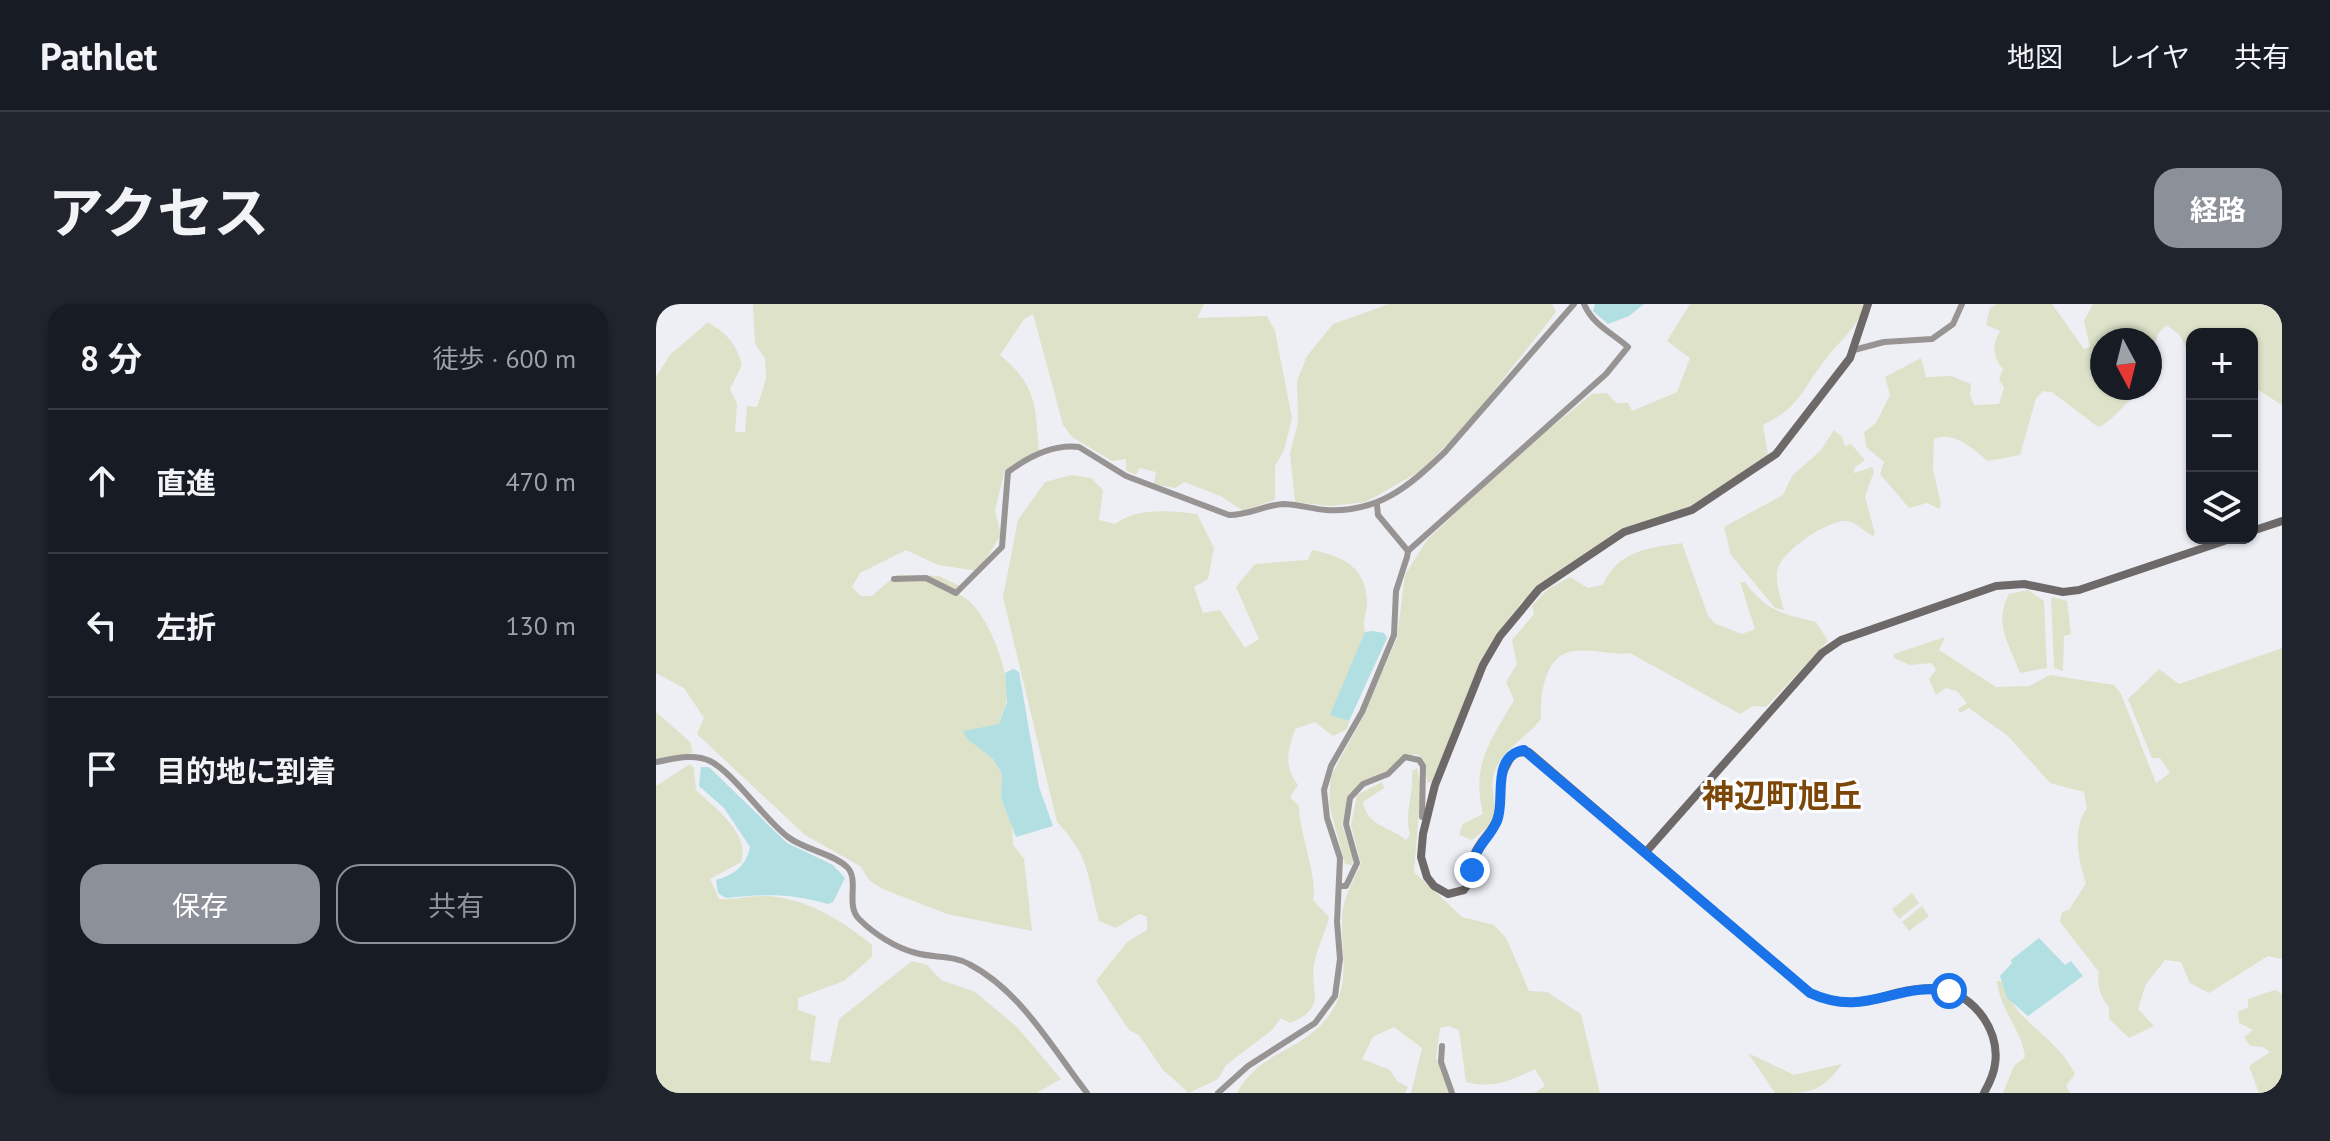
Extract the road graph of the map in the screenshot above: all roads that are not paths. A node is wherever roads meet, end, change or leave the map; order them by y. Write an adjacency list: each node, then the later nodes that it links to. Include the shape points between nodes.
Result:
1 (1574, 304): 6 (street, via 1445,452)
2 (1584, 304): 10 (street, via 1596,325 1628,347 1626,353)
3 (1868, 304): 5 (street)
4 (1962, 304): 5 (street, via 1953,324 1932,339)
5 (1854, 350): 13 (street, via 1795,433 1757,469 1692,510 1624,532 1528,598 1483,665 1435,785)
6 (1377, 505): 10 (street, via 1378,515); 11 (street, via 1327,510 1286,504 1229,515 1126,476 1069,446 1044,451 1008,472 1002,547 956,593 926,578)
7 (2282, 521): 8 (street)
8 (2258, 529)
9 (2215, 544): 14 (street, via 2079,590 1996,586 1841,640 1822,653)
10 (1408, 551): 15 (street, via 1396,591 1394,635 1324,790 1340,858)
11 (894, 579)
12 (656, 762): 17 (street, via 685,757 712,762 786,836 846,867 857,918 888,941 915,953 967,962 992,979 1045,1036)
13 (1427, 819): 14 (street, via 1421,857 1427,877 1448,894 1464,890 1479,843 1497,820 1498,786 1507,762 1524,750); 15 (street, via 1422,817 1424,776 1419,760 1405,757 1388,774 1363,784 1350,798 1346,824 1357,863 1346,886)
14 (1645, 853): 20 (street, via 1799,987 1824,1000 1855,1005 1932,988 1967,1001 1983,1016 1994,1047 1995,1065)
15 (1340, 886): 18 (street, via 1339,980 1328,1009)
16 (1442, 1046): 19 (street, via 1441,1062)
17 (1084, 1092)
18 (1218, 1093)
19 (1452, 1093)
20 (1984, 1093)

